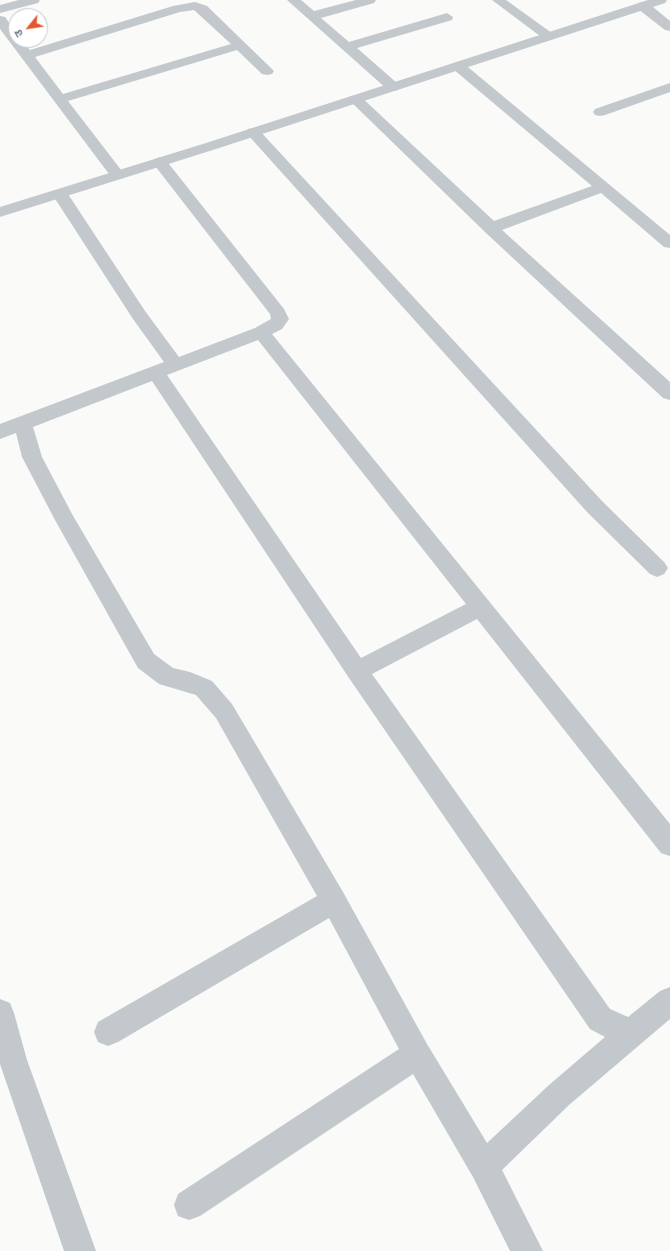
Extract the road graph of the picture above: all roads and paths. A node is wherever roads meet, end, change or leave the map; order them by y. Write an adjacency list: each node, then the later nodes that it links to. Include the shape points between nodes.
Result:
1 (34, 0): 7 (street)
2 (293, 0): 8 (street)
3 (370, 0): 8 (street)
4 (661, 0): 6 (street)
5 (502, 1): 12 (street)
6 (643, 6): 11 (street); 12 (street)
7 (0, 9)
8 (312, 16): 14 (street)
9 (447, 17): 14 (street)
10 (0, 20): 15 (street)
11 (670, 27)
12 (549, 36): 16 (street)
13 (240, 45): 15 (street, via 202,9 195,6); 17 (street); 20 (street)
14 (347, 47): 18 (street)
15 (28, 55): 20 (street)
16 (458, 66): 18 (street); 26 (street)
17 (267, 71)
18 (393, 87): 21 (street)
19 (670, 87): 22 (street)
20 (60, 99): 25 (street)
21 (355, 99): 23 (street); 29 (street)
22 (600, 112)
23 (253, 132): 24 (street); 37 (street, via 595,507)
24 (160, 162): 25 (street); 31 (street, via 278,313 280,319 276,325)
25 (117, 175): 27 (street)
26 (603, 187): 29 (street); 30 (street)
27 (60, 194): 28 (street); 32 (street)
28 (0, 212)
29 (491, 228): 34 (street)
30 (670, 242)
31 (261, 332): 32 (street); 38 (street)
32 (175, 365): 33 (street)
33 (156, 372): 35 (street); 39 (street)
34 (670, 393)
35 (23, 423): 36 (street); 41 (street, via 32,457 146,661 167,677 204,688 224,711)
36 (0, 432)
37 (657, 568)
38 (480, 607): 39 (street); 40 (street)
39 (357, 671): 45 (street, via 600,1019 616,1028)
40 (670, 844)
41 (334, 901): 44 (street); 46 (street)
42 (670, 1001): 45 (street)
43 (0, 1012): 49 (street, via 13,1060)
44 (108, 1032)
45 (632, 1032): 47 (street, via 559,1095)
46 (417, 1054): 47 (street); 48 (street)
47 (484, 1166): 50 (street)
48 (189, 1205)
49 (80, 1251)
50 (527, 1251)

